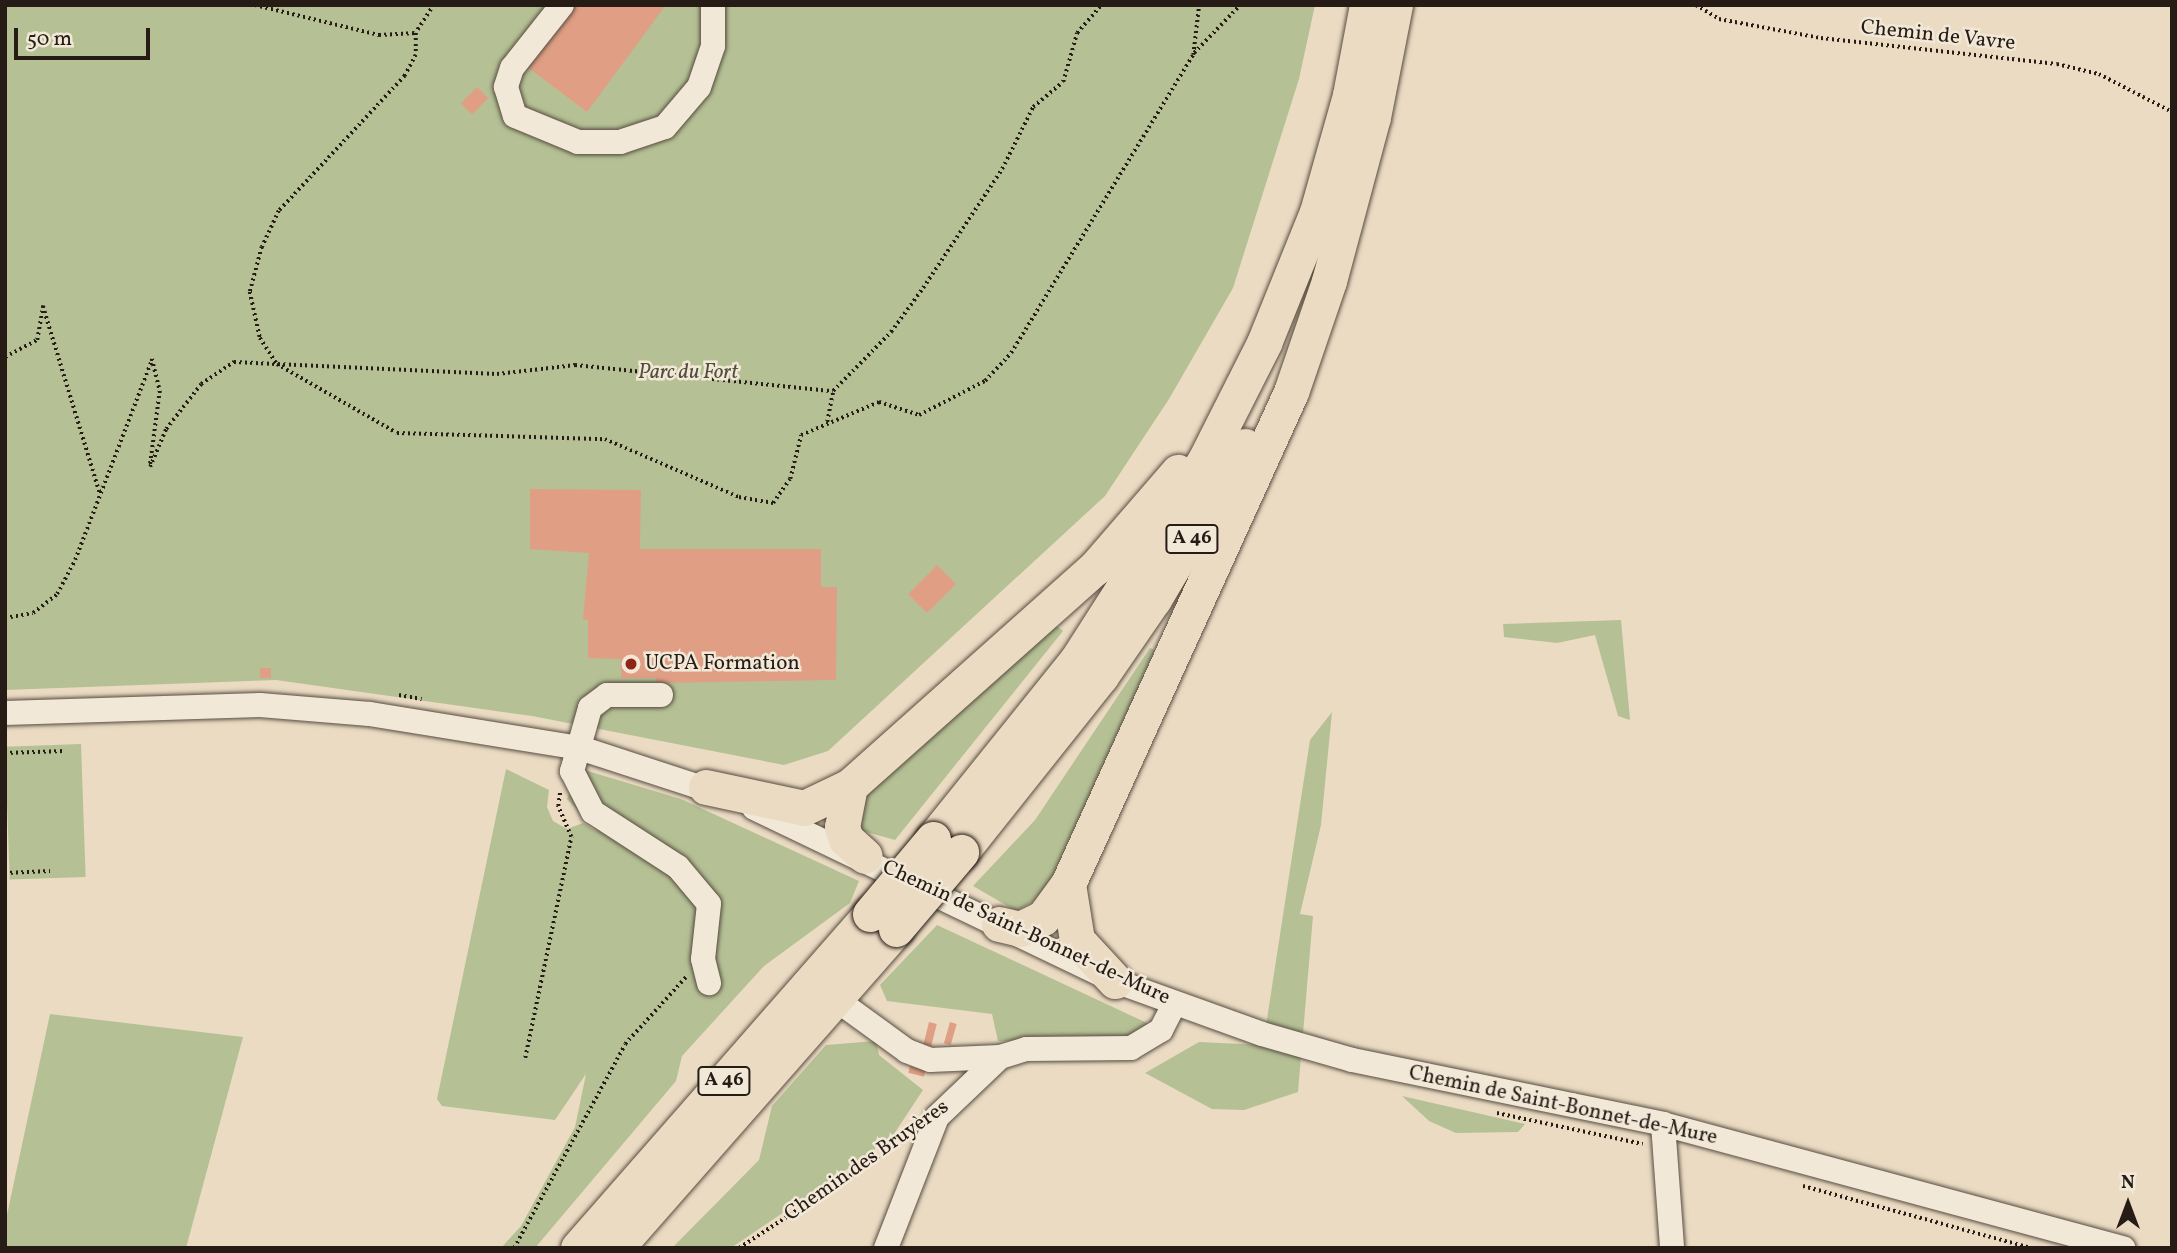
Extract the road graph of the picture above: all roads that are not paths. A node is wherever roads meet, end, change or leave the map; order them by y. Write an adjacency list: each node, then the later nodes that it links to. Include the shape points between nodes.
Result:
1 (562, 5): 2 (street, via 512,68 506,87 515,117 578,142 620,142 664,127 699,87 713,46)
2 (713, 5)
3 (1367, 5): 6 (highway, A 46, via 1350,95 1317,212)
4 (1395, 5): 5 (highway, A 46)
5 (1355, 187): 12 (highway, A 46, via 1295,347 1200,526 1101,676); 14 (highway, via 1291,391)
6 (1234, 404): 10 (highway, via 1095,568); 12 (highway, A 46, via 1130,583)
7 (661, 695): 9 (street, via 607,695 590,708)
8 (5, 713): 9 (street, Chemin de Saint-Bonnet-de-Mure, via 208,705 319,708)
9 (576, 760): 11 (street, Chemin de Saint-Bonnet-de-Mure); 18 (street, via 593,812 678,867 709,904 704,959)
10 (850, 786): 11 (highway, via 804,808); 13 (highway, via 842,827 846,839)
11 (706, 788): 13 (street, Chemin de Saint-Bonnet-de-Mure)
12 (947, 846): 15 (highway, A 46, bridge)
13 (864, 856): 16 (street, Chemin de Saint-Bonnet-de-Mure)
14 (1068, 884): 16 (highway, via 1043,918 1020,929); 17 (highway, via 1077,940)
15 (883, 921): 19 (highway, A 46); 23 (highway, A 46)
16 (999, 924): 17 (street, Chemin de Saint-Bonnet-de-Mure)
17 (1115, 981): 20 (street, Chemin de Saint-Bonnet-de-Mure)
18 (709, 984)
19 (834, 998): 21 (street, via 907,1051 930,1060); 24 (highway, A 46)
20 (1174, 1004): 21 (street, via 1161,1030 1131,1048 1026,1049); 22 (street, Chemin de Saint-Bonnet-de-Mure, via 1352,1060)
21 (1000, 1057): 25 (street, Chemin des Bruyères, via 937,1117)
22 (1662, 1125): 26 (street); 27 (street, Chemin de Saint-Bonnet-de-Mure)
23 (578, 1248)
24 (616, 1248)
25 (886, 1248)
26 (1672, 1248)
27 (2124, 1248)

